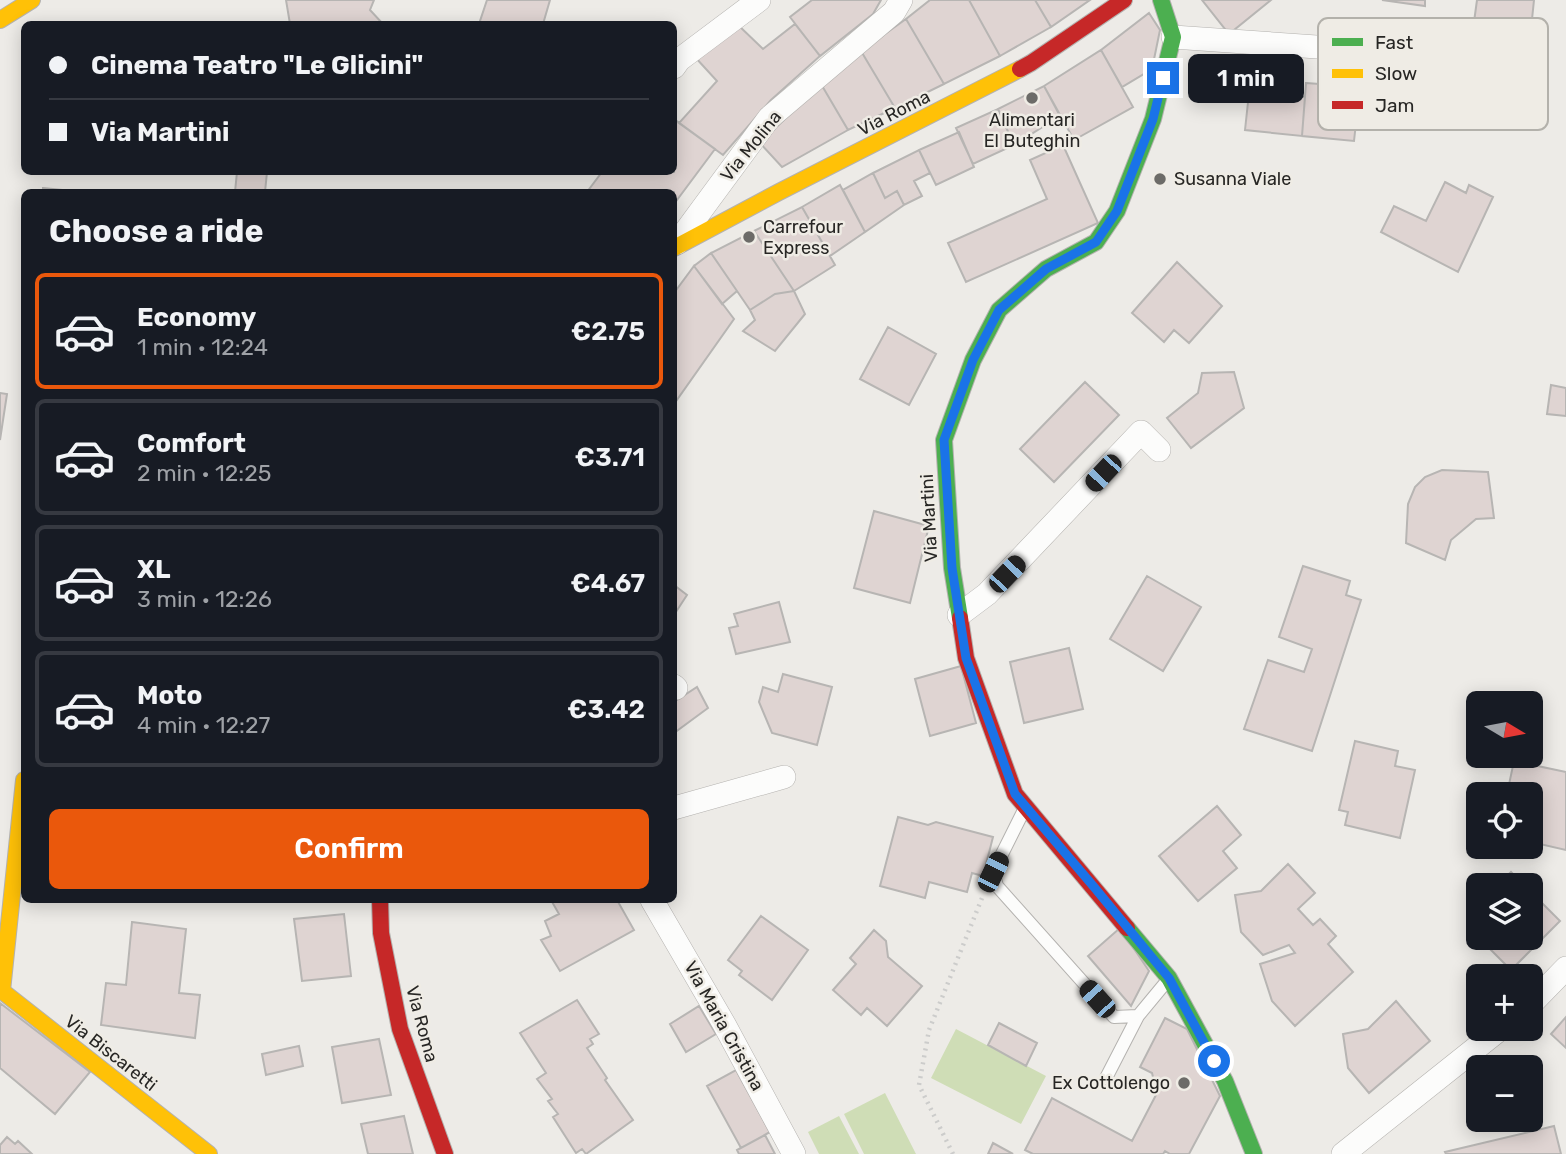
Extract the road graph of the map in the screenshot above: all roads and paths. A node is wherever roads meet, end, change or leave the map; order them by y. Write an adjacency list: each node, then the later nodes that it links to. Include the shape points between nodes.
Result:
1 (32, 0): 6 (street)
2 (759, 0): 9 (street)
3 (901, 0): 10 (street, Via Molina, via 894,12 769,118)
4 (1124, 0): 11 (street, Via Roma, via 1031,63)
5 (1161, 0): 7 (street)
6 (0, 20)
7 (1173, 37): 8 (street); 13 (street, Via Martini, via 1153,119 1117,211 1096,242 1046,269 999,310 973,360 944,440)
8 (1318, 47)
9 (677, 63)
10 (677, 244)
11 (677, 246)
12 (1159, 450): 13 (street, via 1141,432 987,594)
13 (959, 615): 16 (street, Via Martini, via 966,658 1015,794)
14 (784, 777): 17 (street)
15 (21, 806): 22 (street, Via Biscaretti)
16 (1025, 806): 18 (lane); 23 (street, Via Martini)
17 (677, 807)
18 (993, 872): 25 (lane, via 996,886 1114,1017); 31 (path, via 929,1030 919,1085)
19 (380, 903): 29 (street, Via Roma, via 381,933 400,1029)
20 (654, 903): 30 (street, Via Maria Cristina)
21 (1566, 968): 24 (street)
22 (2, 974): 28 (street, Via Biscaretti, via 2,991)
23 (1169, 978): 25 (lane); 32 (street, Via Martini, via 1225,1081)
24 (1543, 992)
25 (1138, 1016): 27 (lane)
26 (1485, 1041): 33 (street)
27 (1106, 1078)
28 (209, 1154)
29 (445, 1154)
30 (794, 1154)
31 (953, 1154)
32 (1254, 1154)
33 (1343, 1154)

